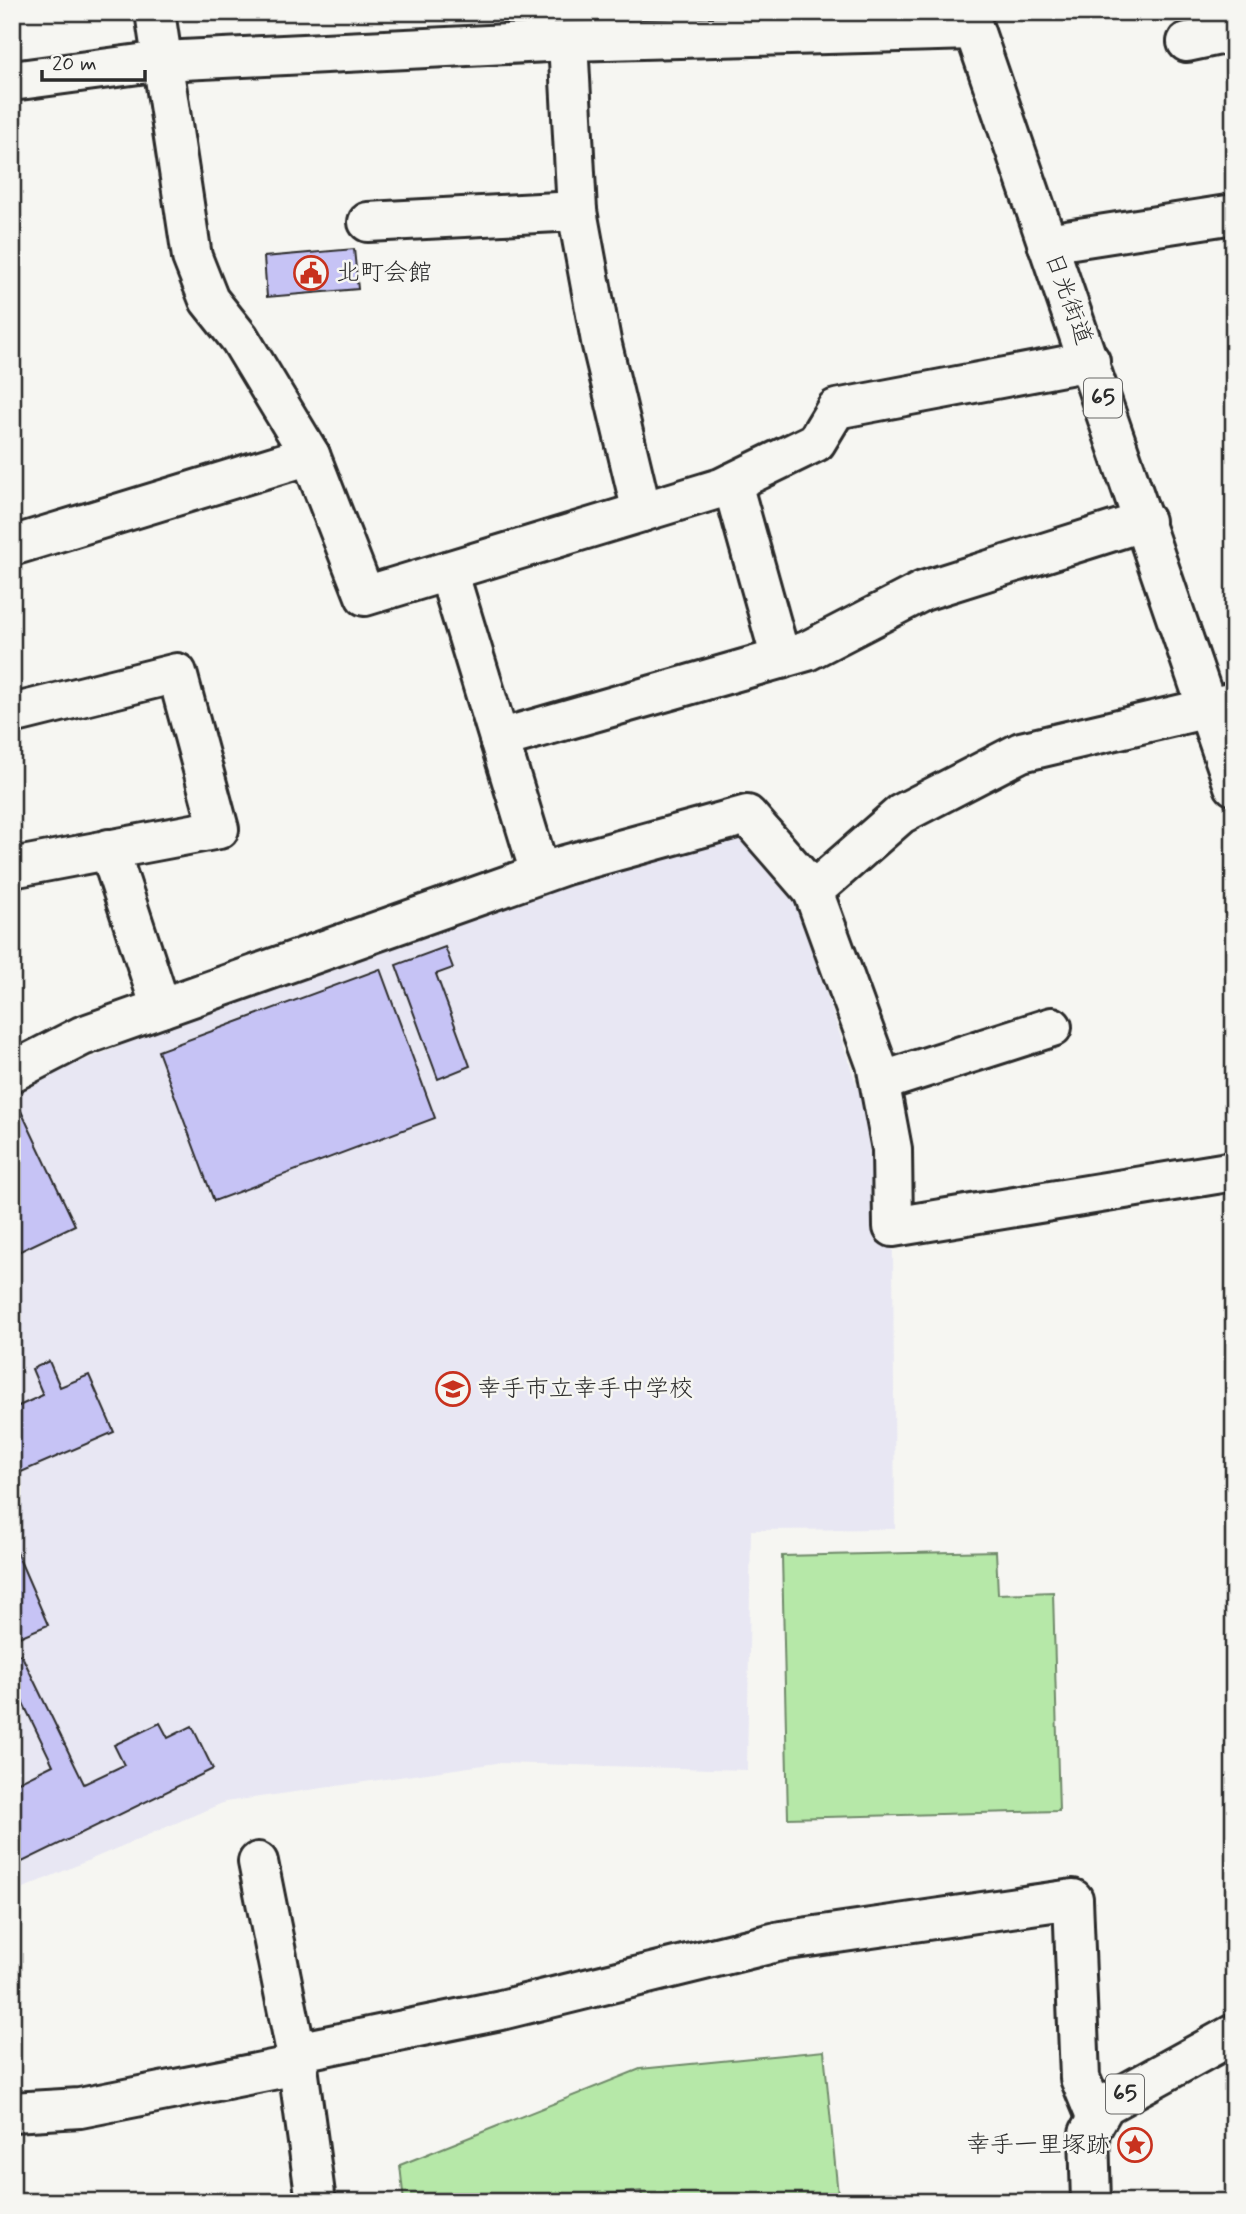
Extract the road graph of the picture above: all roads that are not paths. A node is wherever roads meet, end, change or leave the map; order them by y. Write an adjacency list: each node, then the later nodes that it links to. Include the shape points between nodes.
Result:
1 (155, 12): 6 (street)
2 (971, 21): 4 (street); 11 (street, 日光街道 / 65)
3 (1234, 32): 5 (street)
4 (568, 41): 6 (street); 8 (street)
5 (1187, 42)
6 (162, 61): 7 (street); 13 (street, via 192,257 209,300 240,339)
7 (12, 81)
8 (577, 211): 10 (street); 15 (street, via 601,341)
9 (1234, 214): 11 (street)
10 (368, 222)
11 (1048, 243): 12 (street, 日光街道 / 65)
12 (1090, 361): 14 (street, via 836,409 816,442); 16 (street, 日光街道 / 65)
13 (310, 455): 17 (street); 18 (street, via 365,596)
14 (732, 483): 15 (street); 19 (street)
15 (642, 512): 18 (street)
16 (1145, 521): 19 (street, via 923,591 807,651); 20 (street, 日光街道 / 65)
17 (12, 546)
18 (448, 571): 22 (street)
19 (781, 659): 22 (street)
20 (1221, 705): 23 (street, 日光街道 / 65); 27 (street, via 1021,752 901,814)
21 (12, 714): 24 (street, via 177,673 219,829)
22 (499, 739): 26 (street)
23 (1234, 786)
24 (109, 849): 25 (street); 28 (street)
25 (12, 868)
26 (540, 873): 27 (street, via 747,815); 28 (street)
27 (813, 891): 31 (street)
28 (161, 1008): 30 (street, via 82,1036)
29 (1052, 1027): 31 (street)
30 (12, 1072)
31 (880, 1082): 32 (street, via 892,1149 894,1227)
32 (1234, 1171)
33 (258, 1862): 35 (street)
34 (1234, 2034): 37 (street, 65, via 1105,2105)
35 (296, 2059): 36 (street, via 80,2108); 37 (street, via 781,1941 1073,1899 1080,2078); 38 (street)
36 (12, 2112)
37 (1096, 2117): 39 (street, 65, via 1089,2133)
38 (316, 2202)
39 (1091, 2202)

